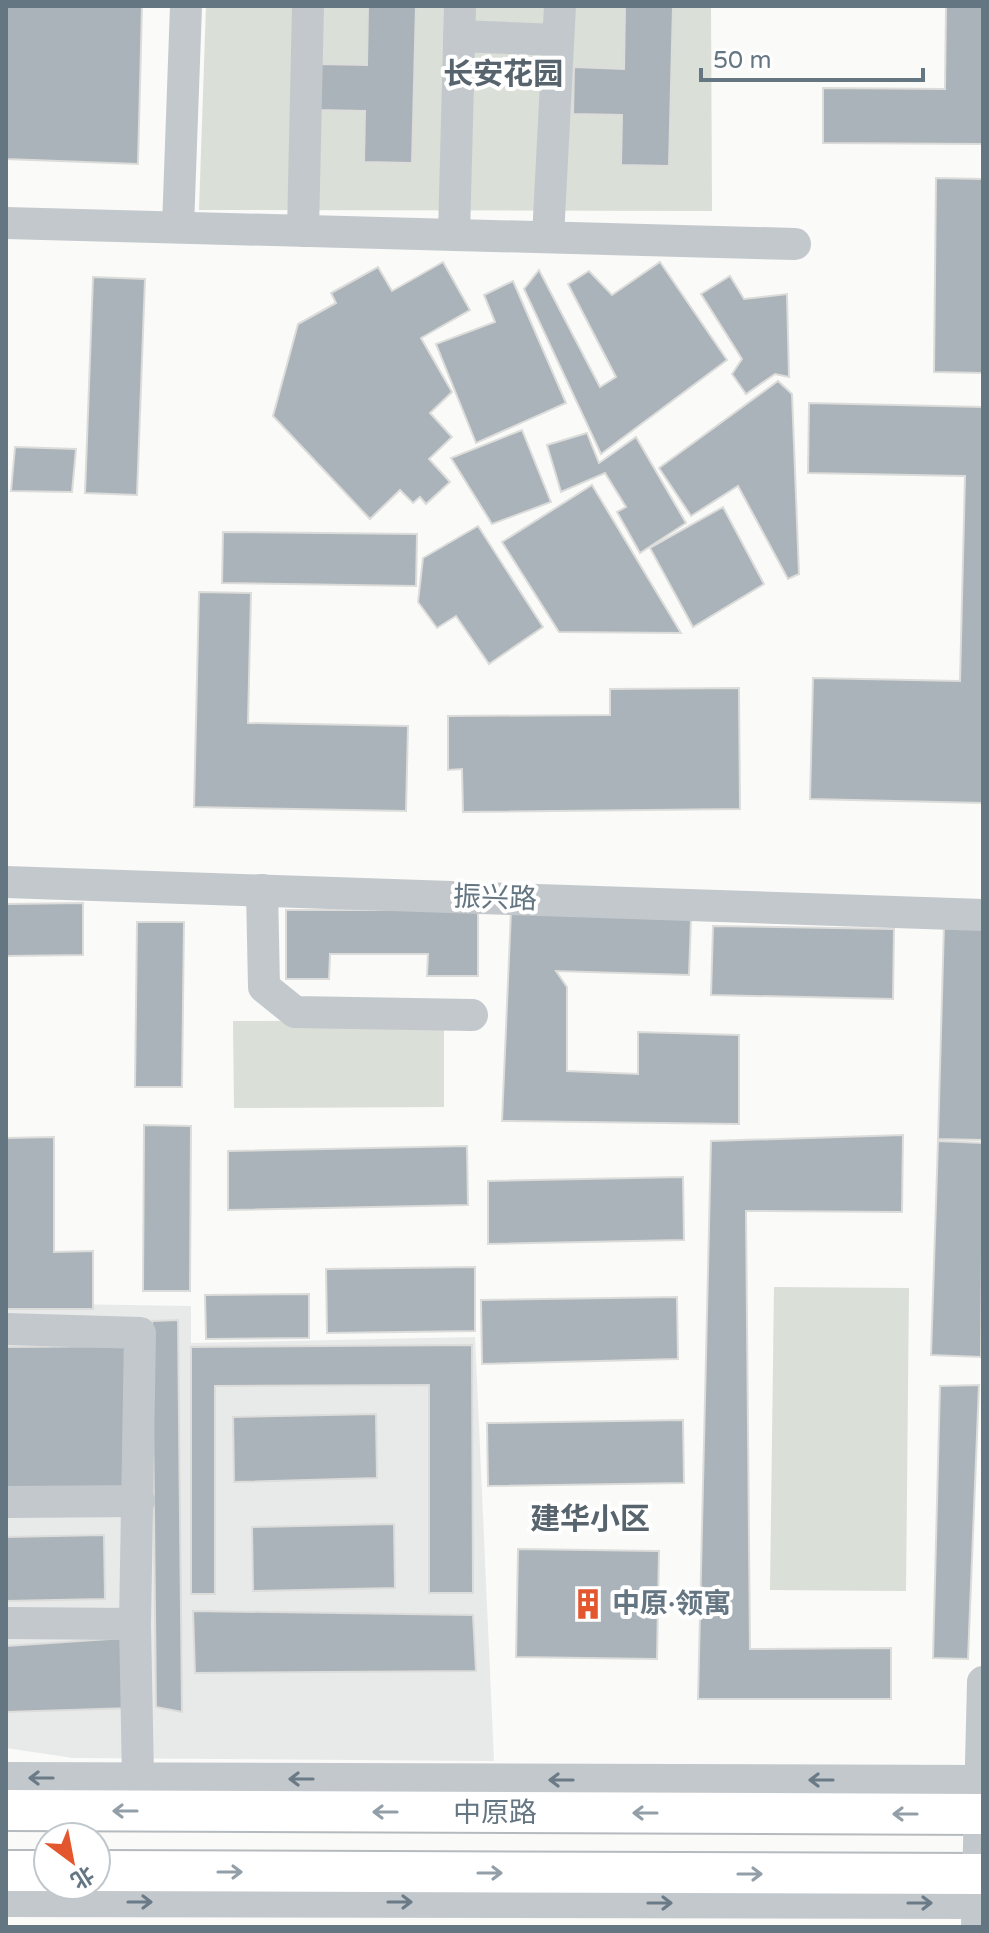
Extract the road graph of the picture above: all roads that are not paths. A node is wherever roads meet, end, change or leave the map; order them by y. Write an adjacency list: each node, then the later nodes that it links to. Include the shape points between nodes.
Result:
1 (186, 6): 7 (street)
2 (308, 6): 8 (street)
3 (560, 6): 5 (street)
4 (460, 21): 5 (street); 9 (street)
5 (558, 40): 10 (street)
6 (6, 223): 7 (street)
7 (178, 227): 8 (street)
8 (303, 231): 9 (street)
9 (454, 235): 10 (street)
10 (548, 237): 11 (street)
11 (795, 244)
12 (6, 882): 13 (street, 振兴路)
13 (262, 890): 14 (street, 振兴路); 15 (street, via 264,987 295,1012)
14 (983, 915)
15 (472, 1015)
16 (6, 1329): 17 (street, via 140,1333)
17 (139, 1501): 18 (street); 20 (street)
18 (6, 1502)
19 (6, 1623): 20 (street)
20 (135, 1624): 23 (street)
21 (983, 1682): 24 (street)
22 (6, 1778): 23 (street, one-way to 22)
23 (138, 1778): 24 (street, one-way to 23)
24 (981, 1798): 25 (main road, 中原路, one-way to 25); 29 (street)
25 (6, 1810)
26 (6, 1871): 27 (main road)
27 (32, 1871)
28 (112, 1871): 29 (main road, one-way to 29)
29 (980, 1896): 31 (street, one-way to 29)
30 (6, 1901): 31 (street, one-way to 31)
31 (506, 1915)

